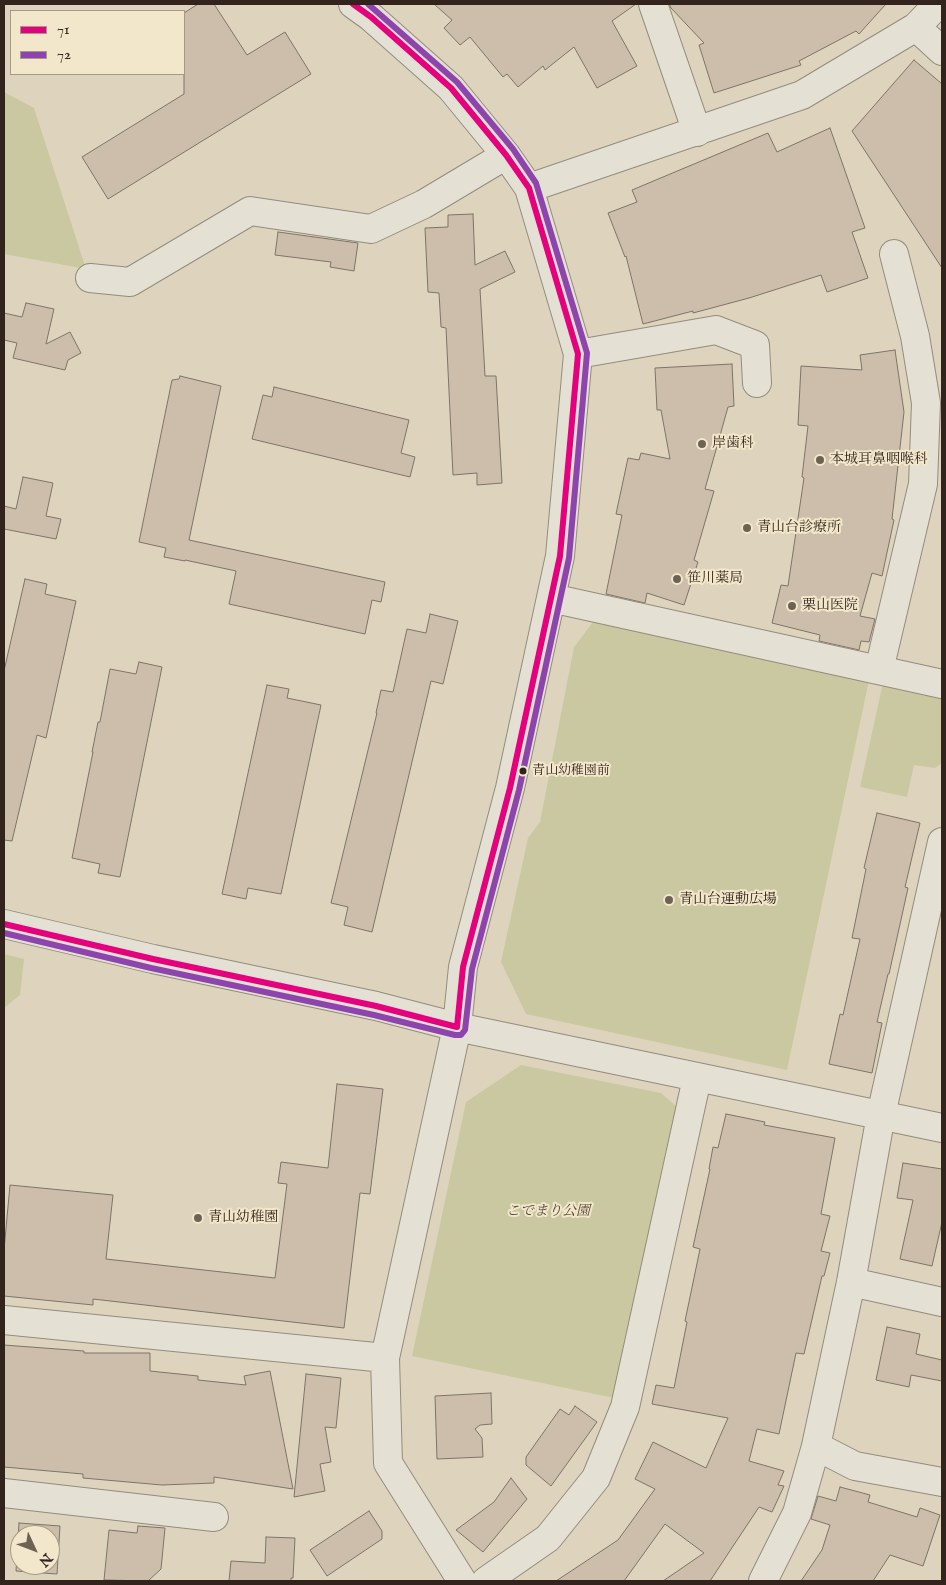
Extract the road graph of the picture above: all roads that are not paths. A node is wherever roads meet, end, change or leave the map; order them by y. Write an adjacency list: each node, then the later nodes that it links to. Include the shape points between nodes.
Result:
1 (652, 4): 6 (street)
2 (938, 4): 4 (street)
3 (369, 8): 7 (street, via 451,88)
4 (916, 27): 5 (street); 6 (street, via 802,95)
5 (942, 51)
6 (697, 132): 8 (street)
7 (506, 155): 8 (street); 10 (street, via 424,204 371,229 250,211 130,282)
8 (529, 188): 11 (street)
9 (894, 254): 14 (street, via 915,336 926,421 923,484)
10 (90, 278)
11 (578, 354): 12 (street, via 716,330 755,345); 13 (street, via 560,556)
12 (757, 383)
13 (552, 598): 14 (street); 18 (street, via 510,788 462,967)
14 (879, 670): 15 (street)
15 (942, 684)
16 (942, 842): 20 (street)
17 (4, 924): 18 (street, via 376,1006)
18 (457, 1028): 19 (street); 25 (street)
19 (697, 1078): 20 (street); 31 (street, via 625,1407 596,1478 548,1538)
20 (881, 1115): 21 (street); 22 (street)
21 (942, 1128)
22 (851, 1282): 23 (street); 26 (street)
23 (942, 1302)
24 (4, 1320): 25 (street)
25 (385, 1358): 30 (street, via 388,1463)
26 (816, 1446): 27 (street, via 854,1466); 32 (street, via 797,1513)
27 (942, 1482)
28 (4, 1492): 29 (street)
29 (214, 1517)
30 (462, 1581)
31 (486, 1581)
32 (763, 1581)

